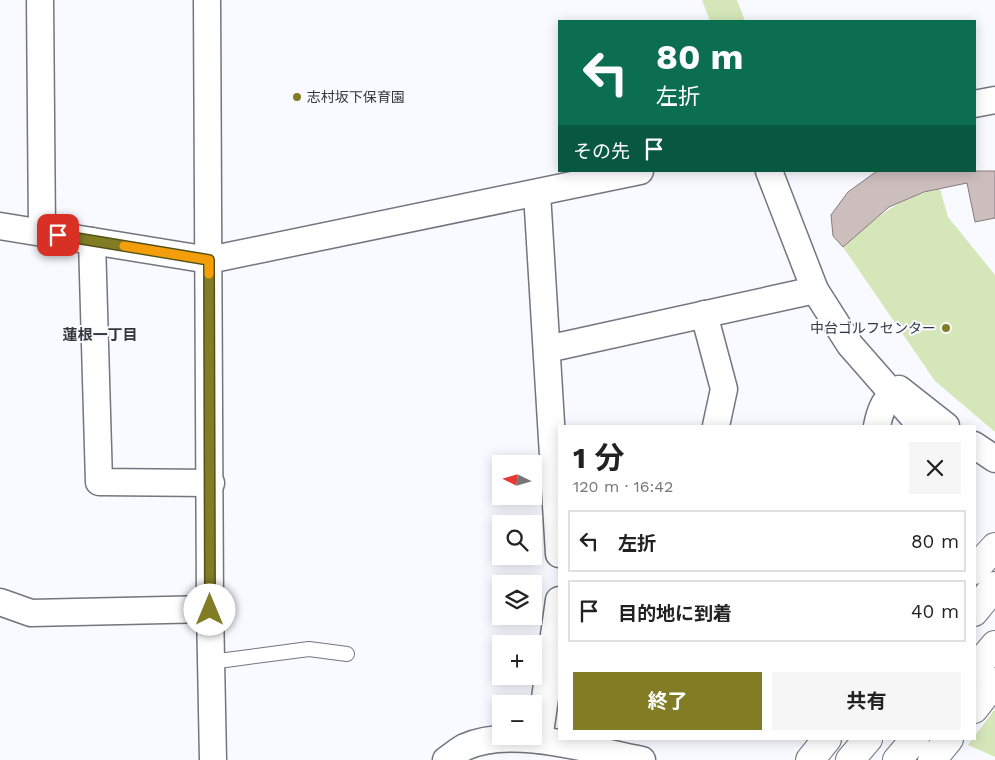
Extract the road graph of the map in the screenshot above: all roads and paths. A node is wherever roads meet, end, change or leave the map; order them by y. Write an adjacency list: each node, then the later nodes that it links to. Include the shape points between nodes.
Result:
1 (40, 0): 9 (street)
2 (207, 0): 11 (street)
3 (995, 100): 4 (street)
4 (976, 104)
5 (635, 172): 7 (street)
6 (769, 172): 12 (street)
7 (537, 193): 11 (street); 14 (street)
8 (0, 226): 9 (street)
9 (42, 232): 10 (street)
10 (92, 241): 11 (street); 23 (street, via 99,482)
11 (209, 260): 23 (street)
12 (816, 290): 13 (street); 15 (street, via 850,345)
13 (704, 314): 14 (street); 16 (street, via 724,389)
14 (546, 348): 22 (street)
15 (890, 393): 17 (street); 18 (street); 19 (street, via 899,389)
16 (716, 425)
17 (877, 425)
18 (920, 425)
19 (945, 425)
20 (976, 446): 21 (street)
21 (995, 460)
22 (556, 481): 24 (street)
23 (211, 483): 30 (street)
24 (558, 530)
25 (995, 547): 26 (main road)
26 (976, 568)
27 (995, 586): 31 (main road)
28 (0, 602): 30 (street, via 31,613)
29 (558, 607): 38 (street)
30 (210, 610): 34 (street)
31 (976, 610)
32 (995, 645): 35 (main road)
33 (347, 654): 34 (lane, via 309,649)
34 (211, 662): 45 (street)
35 (976, 668)
36 (995, 682): 37 (main road)
37 (976, 706)
38 (542, 719)
39 (492, 740): 46 (street, via 465,747)
40 (826, 740): 48 (main road)
41 (867, 740): 49 (main road)
42 (915, 740): 50 (main road)
43 (948, 740): 51 (main road)
44 (542, 741): 47 (street)
45 (213, 760)
46 (446, 760)
47 (642, 760)
48 (810, 760)
49 (850, 760)
50 (898, 760)
51 (932, 760)

